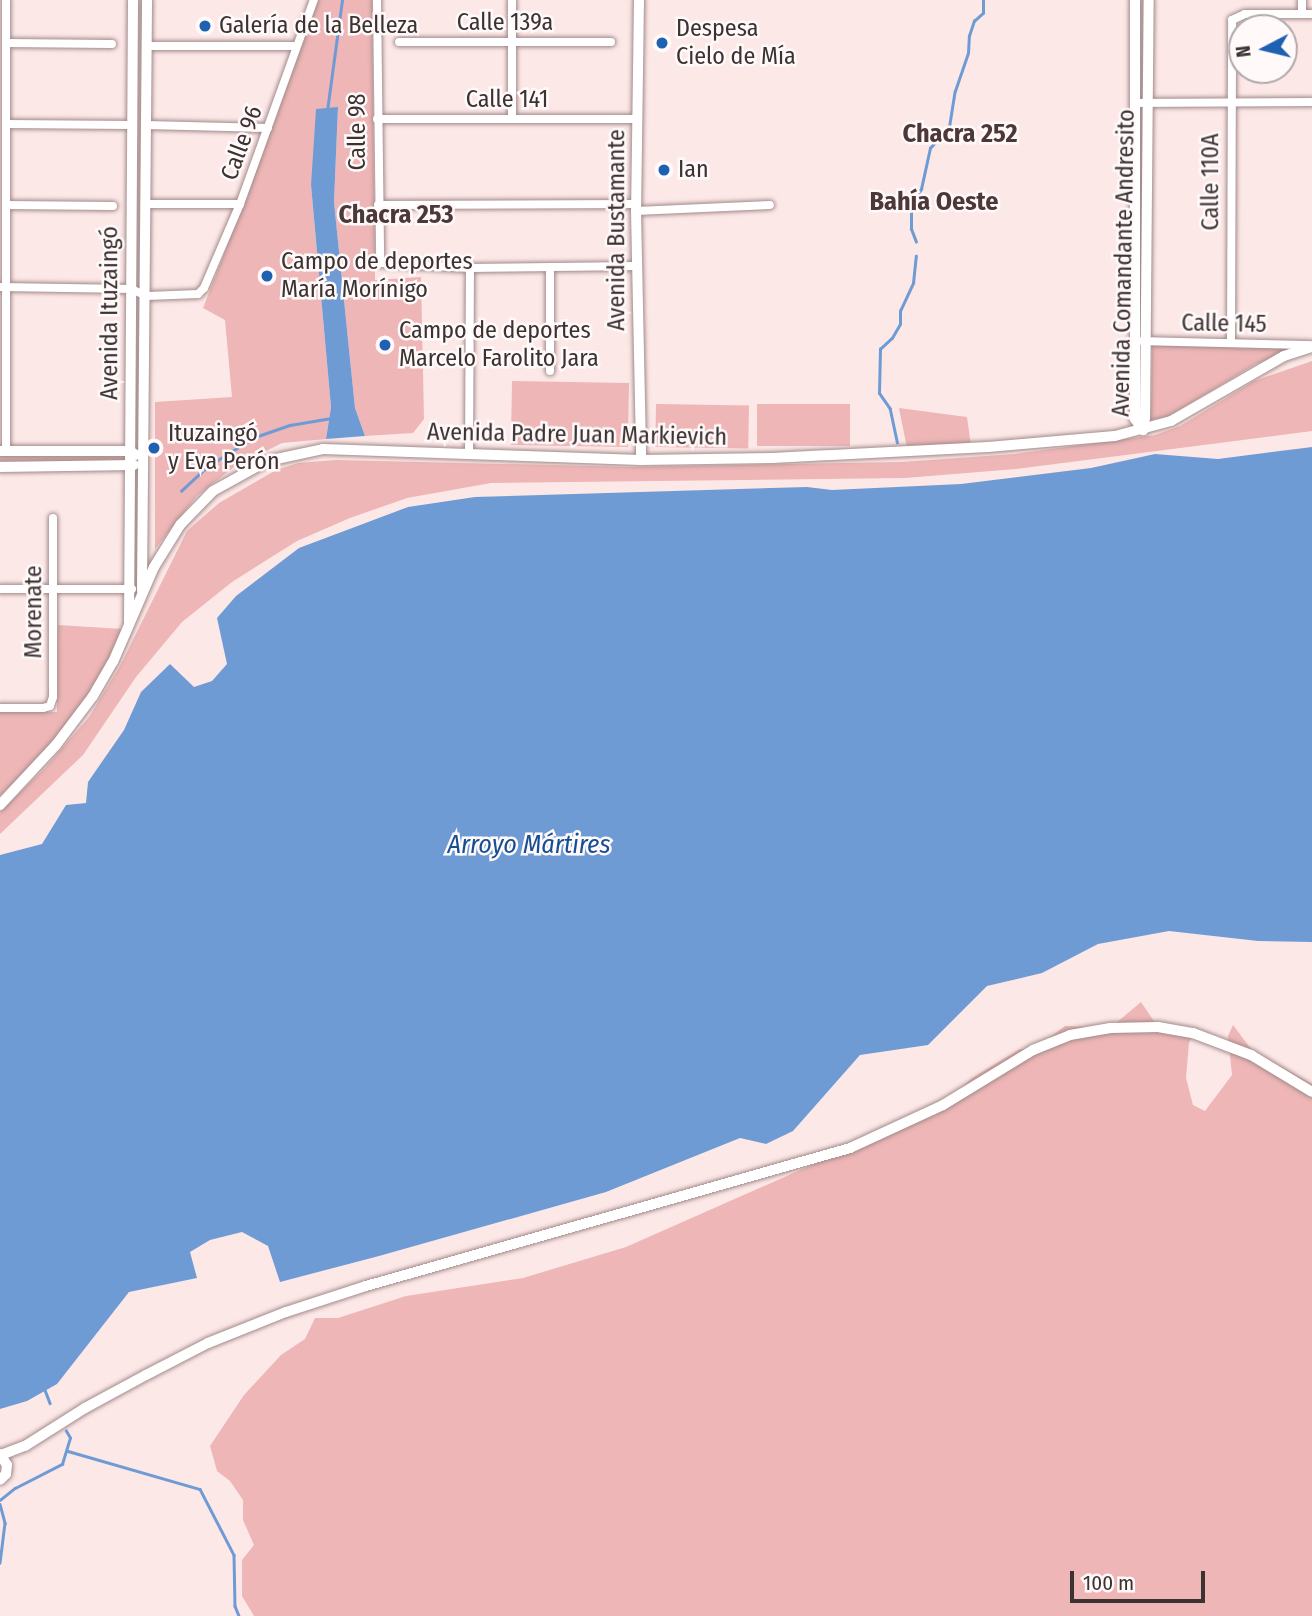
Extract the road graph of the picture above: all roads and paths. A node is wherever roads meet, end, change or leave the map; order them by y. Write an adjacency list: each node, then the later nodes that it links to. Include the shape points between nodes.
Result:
1 (6, 0): 15 (street)
2 (133, 0): 27 (main road, Avenida Ituzaingó)
3 (147, 0): 17 (main road, Avenida Ituzaingó)
4 (314, 0): 18 (street, Calle 96)
5 (377, 0): 23 (street, Calle 98)
6 (512, 0): 13 (street)
7 (639, 0): 25 (main road, Avenida Bustamante)
8 (1135, 0): 21 (main road, Avenida Comandante Andresito)
9 (1149, 0): 22 (main road, Avenida Comandante Andresito)
10 (1302, 0): 11 (street)
11 (1307, 14): 19 (street, Calle 110A, via 1245,14 1232,20)
12 (399, 42): 13 (street, Calle 139a)
13 (512, 42): 14 (street, Calle 139a); 24 (street)
14 (611, 42)
15 (6, 43): 16 (street); 26 (street)
16 (112, 44)
17 (146, 46): 18 (street); 28 (main road, Avenida Ituzaingó)
18 (296, 46): 29 (street, Calle 96)
19 (1230, 102): 20 (street); 22 (street); 45 (street, Calle 110A)
20 (1312, 102)
21 (1135, 103): 22 (street); 44 (main road, Avenida Comandante Andresito)
22 (1148, 103): 44 (main road, Avenida Comandante Andresito)
23 (377, 119): 24 (street, Calle 141); 34 (street, Calle 98)
24 (512, 119): 25 (street, Calle 141)
25 (637, 119): 37 (main road, Avenida Bustamante)
26 (6, 124): 27 (street); 30 (street)
27 (132, 125): 42 (main road, Avenida Ituzaingó)
28 (146, 125): 29 (street); 31 (main road, Avenida Ituzaingó)
29 (268, 128): 32 (street, Calle 96)
30 (3, 135): 33 (street)
31 (146, 204): 32 (street); 43 (main road, Avenida Ituzaingó)
32 (240, 204): 43 (street, Calle 96, via 198,294)
33 (6, 205): 36 (street); 41 (street)
34 (378, 205): 37 (street); 40 (street, Calle 98, via 380,263)
35 (770, 205): 37 (street)
36 (113, 206)
37 (636, 208): 38 (main road, Avenida Bustamante)
38 (637, 266): 39 (street); 53 (main road, Avenida Bustamante)
39 (550, 267): 40 (street); 47 (street)
40 (470, 268): 51 (street)
41 (3, 287): 42 (street); 49 (street)
42 (131, 289): 43 (street); 50 (main road, Avenida Ituzaingó)
43 (146, 296): 52 (main road, Avenida Ituzaingó)
44 (1141, 341): 45 (street, Calle 145); 48 (main road, Avenida Comandante Andresito)
45 (1231, 344): 46 (street, Calle 145)
46 (1312, 346): 48 (main road, Avenida Padre Juan Markievich, via 1284,356 1171,421)
47 (550, 371)
48 (1143, 430): 53 (main road, Avenida Padre Juan Markievich, via 873,454)
49 (3, 451): 50 (main road)
50 (130, 451): 52 (main road); 55 (main road, Avenida Ituzaingó)
51 (469, 455): 53 (main road, Avenida Padre Juan Markievich); 61 (main road, Avenida Padre Juan Markievich, via 323,449 267,461 239,474 198,504 167,544)
52 (143, 460): 55 (main road); 57 (main road, Avenida Ituzaingó)
53 (641, 460)
54 (0, 467): 55 (main road)
55 (130, 467): 60 (main road, Avenida Ituzaingó)
56 (53, 518): 59 (street, Morenate)
57 (142, 581): 60 (street); 61 (main road, Avenida Ituzaingó)
58 (0, 589): 59 (street)
59 (53, 589): 60 (street); 63 (street, Morenate, via 50,706)
60 (129, 590): 62 (main road, Avenida Ituzaingó)
61 (142, 600): 62 (main road, Avenida Padre Juan Markievich)
62 (129, 627): 64 (main road, Avenida Padre Juan Markievich, via 93,696 56,745)
63 (0, 708)
64 (0, 805)
65 (1312, 1092): 66 (main road, via 1251,1055 1193,1033 1158,1027 1070,1035 1033,1050 943,1105 850,1147 366,1286 208,1343)
66 (3, 1458): 67 (main road, via 6,1474)
67 (0, 1480)

